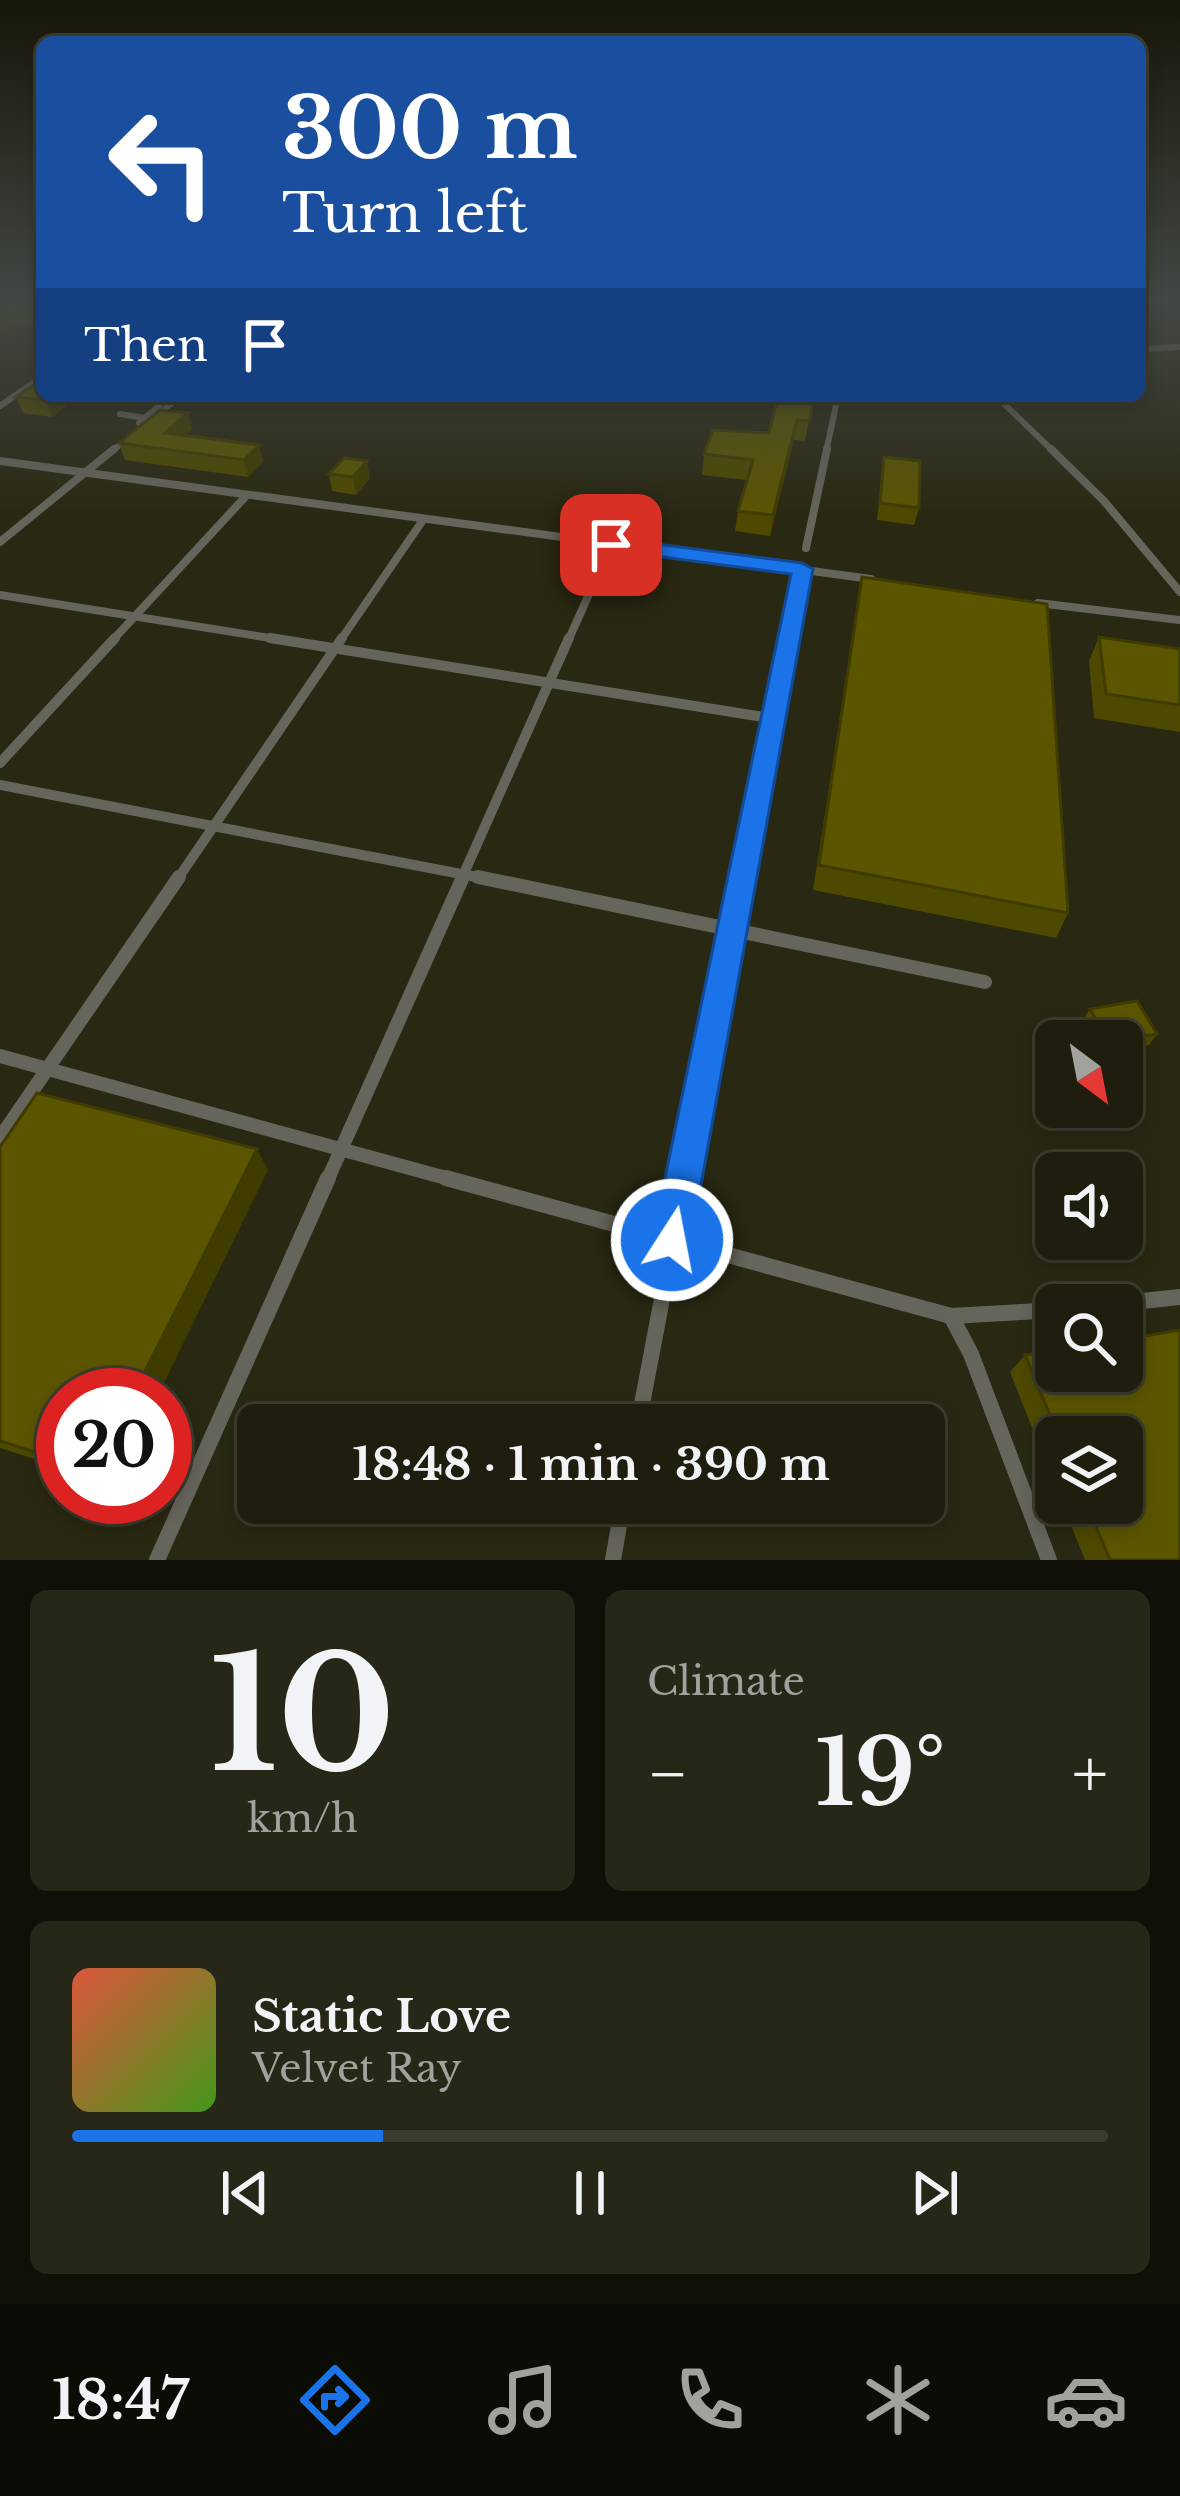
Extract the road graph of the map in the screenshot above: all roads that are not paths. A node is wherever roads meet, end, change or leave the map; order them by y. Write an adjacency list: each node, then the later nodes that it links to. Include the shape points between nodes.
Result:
1 (36, 381): 6 (lane)
2 (163, 402): 7 (lane, via 142,420)
3 (173, 402): 9 (lane)
4 (837, 402): 14 (lane)
5 (1002, 402): 17 (lane, via 1104,501)
6 (0, 406)
7 (120, 414)
8 (0, 461): 9 (lane)
9 (84, 472): 10 (lane); 12 (lane)
10 (246, 496): 11 (lane); 20 (lane)
11 (423, 520): 13 (lane); 22 (lane)
12 (0, 542)
13 (611, 545): 15 (lane); 23 (lane)
14 (806, 548)
15 (802, 569): 16 (lane); 24 (lane)
16 (891, 582)
17 (1180, 592)
18 (0, 595): 20 (lane)
19 (1024, 601): 21 (lane)
20 (137, 616): 22 (lane); 25 (lane)
21 (1180, 620)
22 (338, 648): 23 (lane); 27 (lane)
23 (550, 686): 24 (lane); 28 (lane)
24 (776, 719): 29 (lane)
25 (0, 763)
26 (0, 785): 27 (lane)
27 (219, 823): 28 (lane); 32 (lane)
28 (465, 878): 29 (lane); 34 (lane)
29 (733, 929): 30 (lane); 35 (lane)
30 (985, 982)
31 (0, 1056): 32 (lane)
32 (50, 1067): 33 (lane); 34 (lane)
33 (0, 1138)
34 (336, 1149): 35 (lane); 42 (lane)
35 (672, 1240): 39 (lane); 40 (lane)
36 (1180, 1297): 37 (lane)
37 (1143, 1301)
38 (1035, 1311): 39 (lane)
39 (951, 1316): 44 (lane)
40 (642, 1404)
41 (619, 1524): 43 (lane)
42 (157, 1560)
43 (613, 1560)
44 (1049, 1560)

